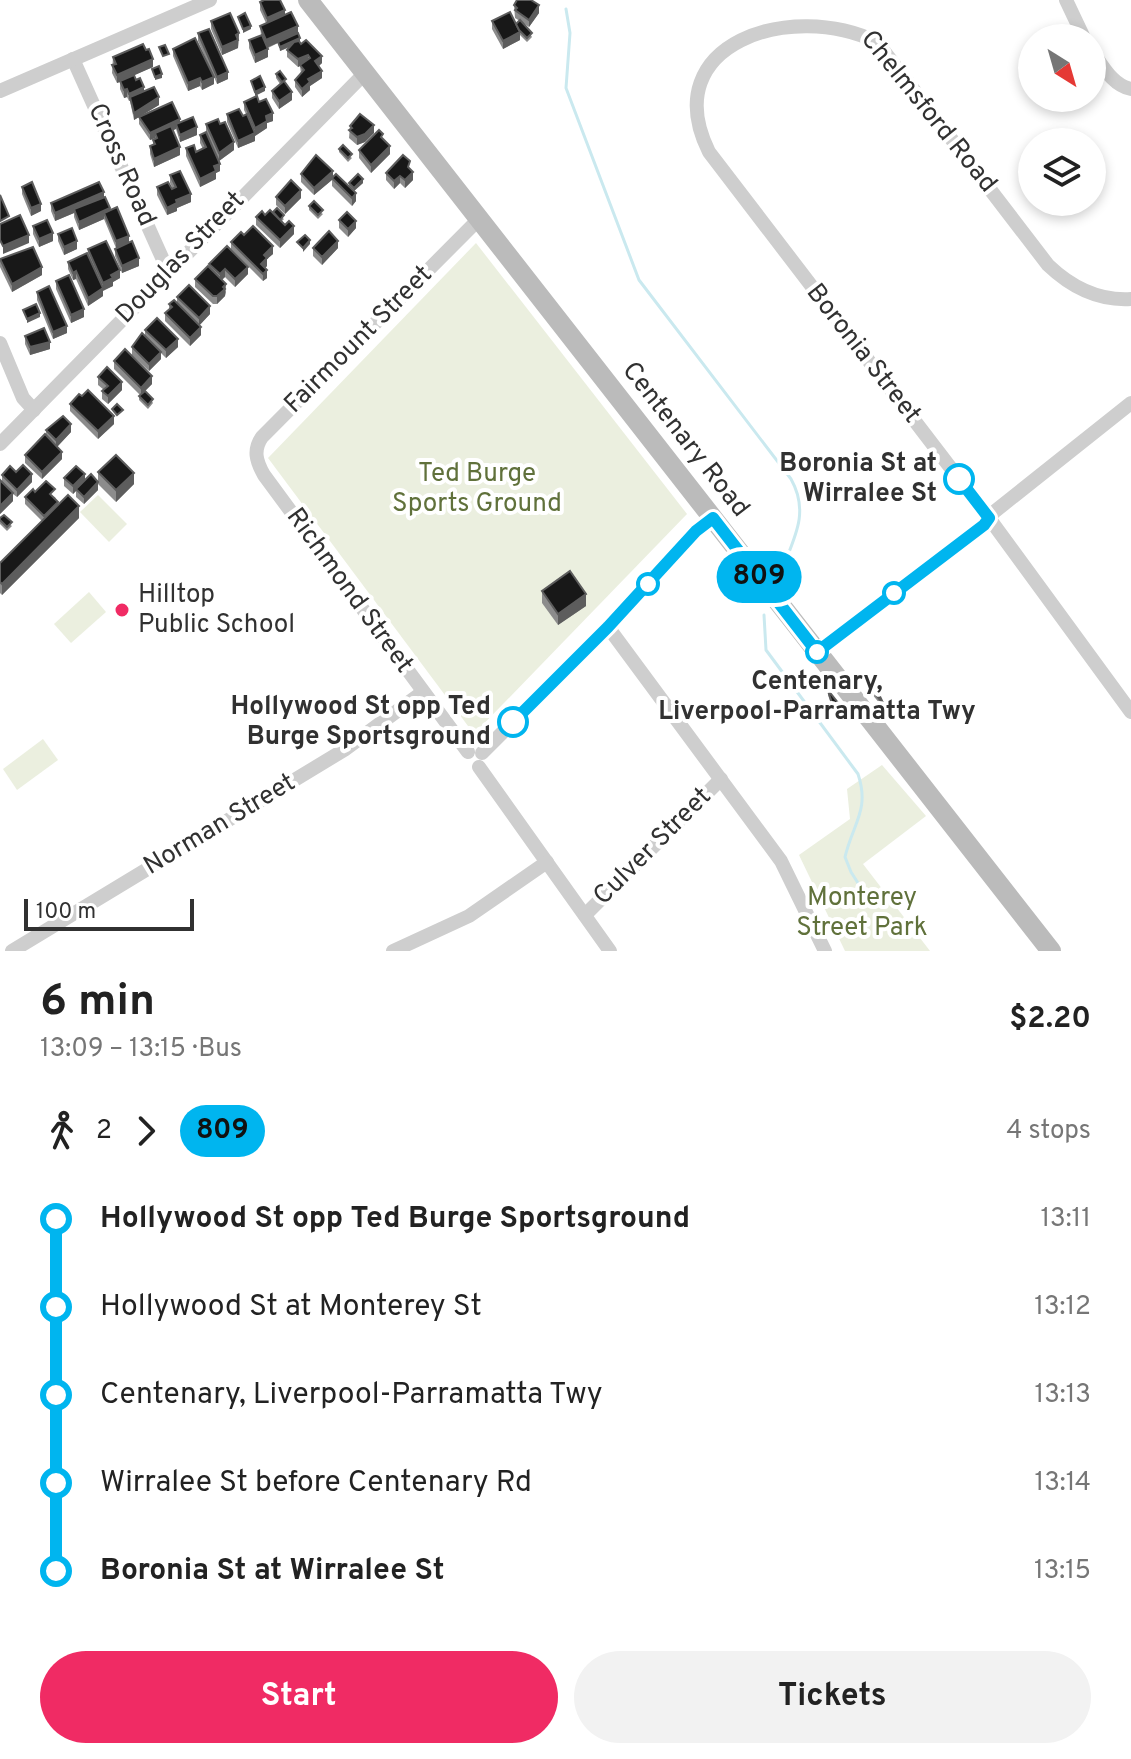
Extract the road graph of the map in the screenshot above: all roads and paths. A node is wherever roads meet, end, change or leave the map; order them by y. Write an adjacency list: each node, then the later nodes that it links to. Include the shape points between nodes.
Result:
1 (210, 0): 7 (street)
2 (308, 0): 9 (main road, Centenary Road)
3 (1066, 0): 6 (street)
4 (848, 17): 14 (street, Chelmsford Road, via 877,42 1053,271 1090,293)
5 (739, 24): 21 (street, Boronia Street, via 715,46 699,83 697,115 705,143)
6 (1077, 24)
7 (73, 59): 11 (street); 13 (street, Cross Road)
8 (1106, 70): 10 (street)
9 (365, 73): 12 (main road, Centenary Road); 13 (street, Douglas Street)
10 (1131, 89)
11 (0, 91)
12 (480, 218): 19 (street, Fairmount Street, via 262,437 256,448); 20 (main road, Centenary Road)
13 (168, 271): 17 (street, Douglas Street)
14 (1131, 299)
15 (0, 343): 17 (street, via 23,398)
16 (1131, 403): 21 (street)
17 (34, 410): 18 (street, Douglas Street)
18 (0, 444)
19 (260, 468): 24 (street, Richmond Street)
20 (713, 518): 22 (street); 23 (main road, Centenary Road)
21 (989, 518): 23 (street); 25 (street, Boronia Street)
22 (608, 627): 27 (street); 28 (street)
23 (817, 652): 35 (main road, Centenary Road)
24 (423, 692): 27 (street, Richmond Street); 31 (street, Norman Street, via 344,750)
25 (1126, 693): 26 (street, Boronia Street)
26 (1131, 712)
27 (477, 757): 29 (street, Richmond Street)
28 (721, 779): 30 (street, Culver Street); 34 (street, via 781,861)
29 (547, 862): 30 (street, Richmond Street); 32 (street, via 469,916)
30 (585, 915): 33 (street, Richmond Street)
31 (12, 951)
32 (393, 951)
33 (610, 951)
34 (825, 951)
35 (1051, 951)

